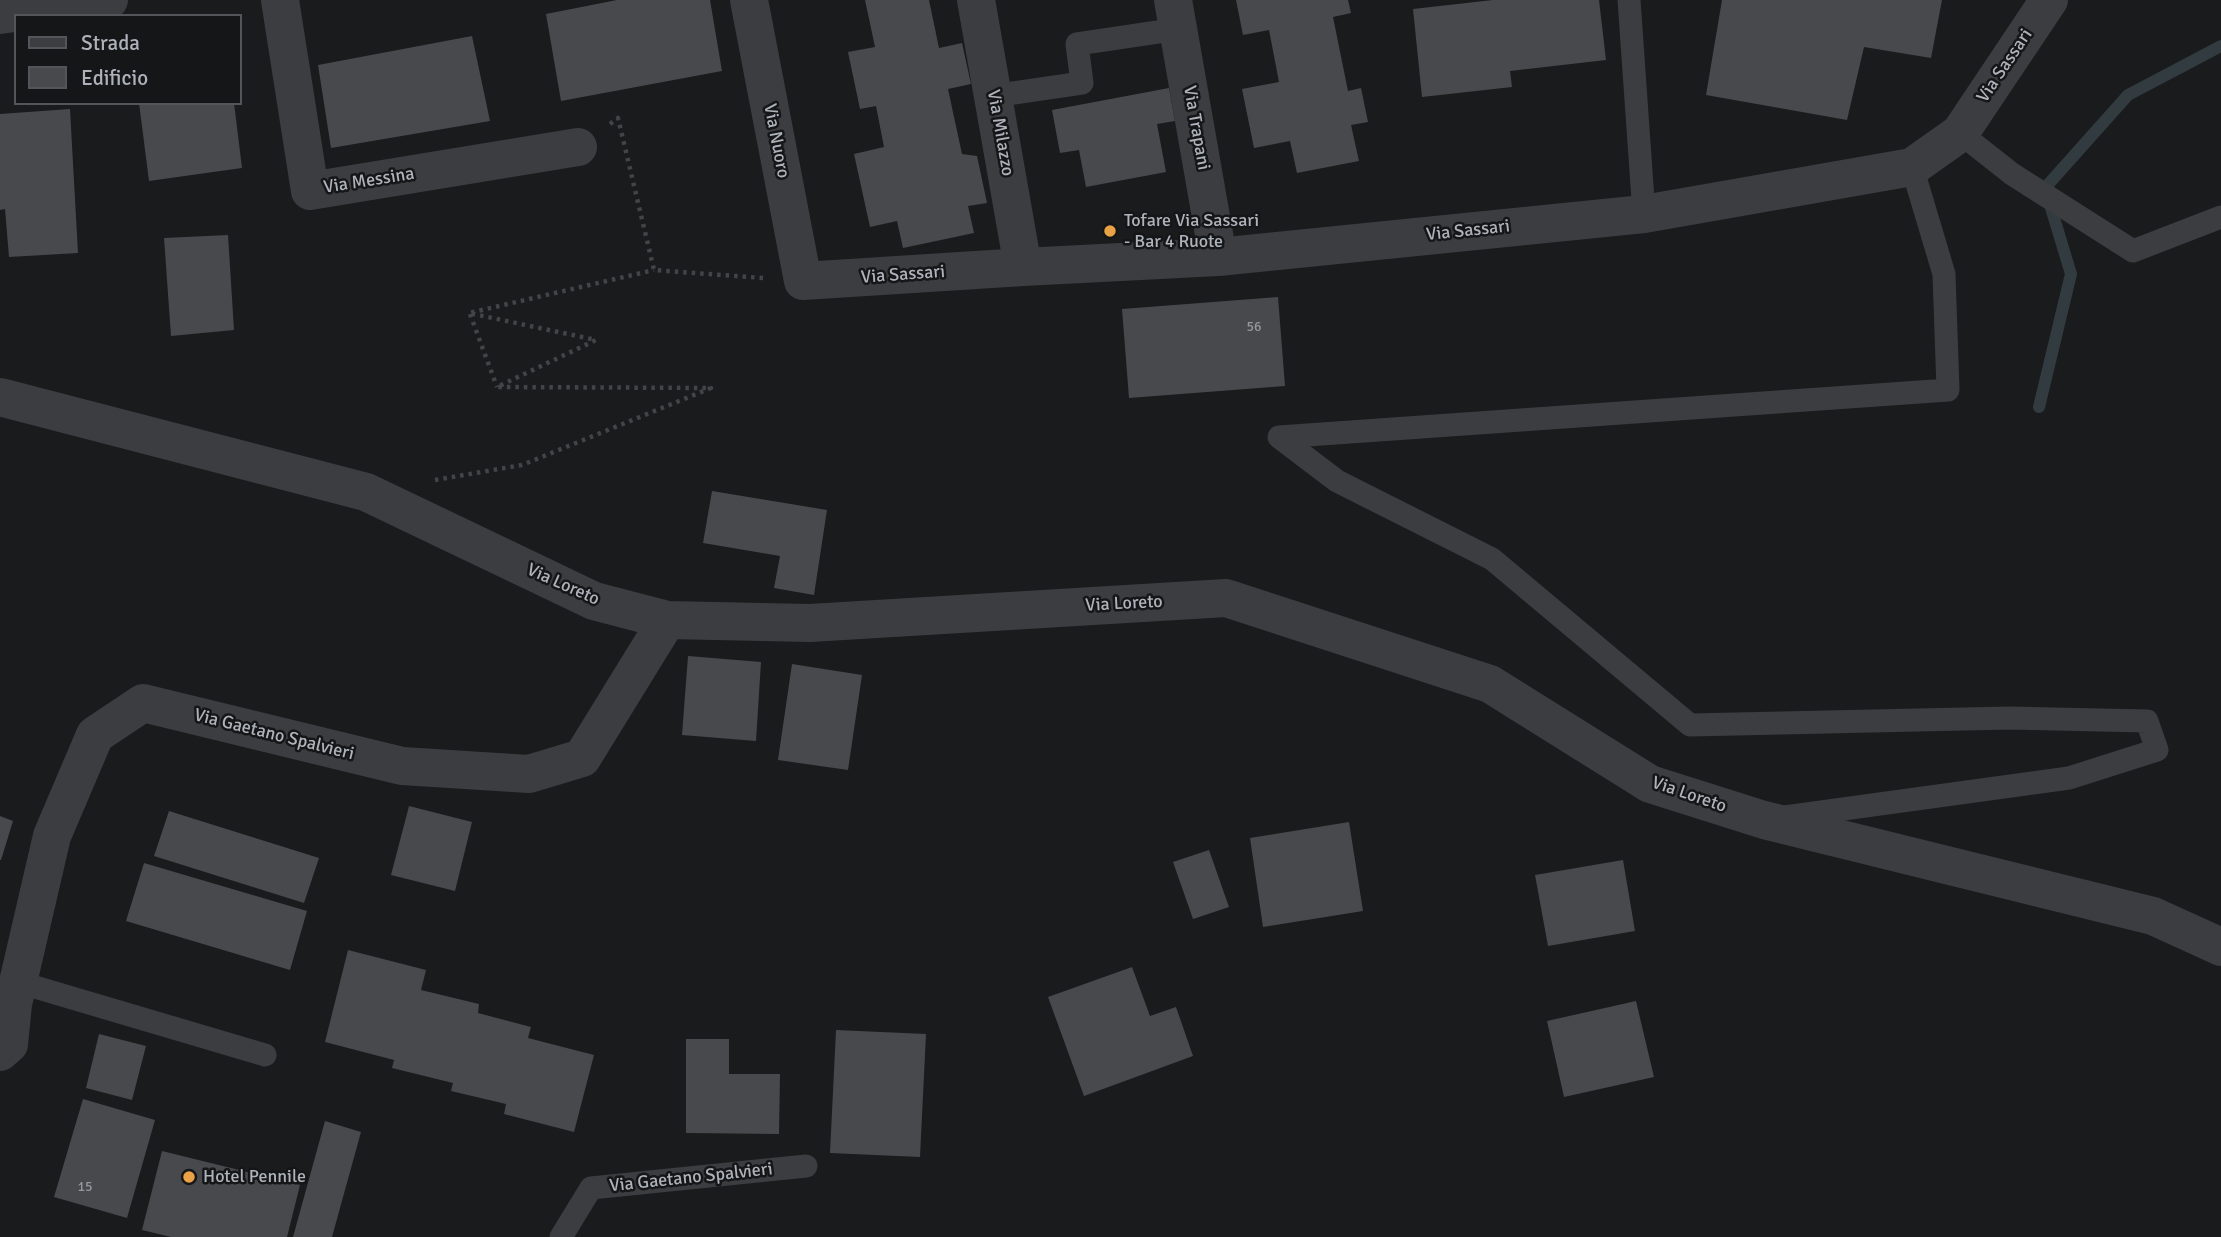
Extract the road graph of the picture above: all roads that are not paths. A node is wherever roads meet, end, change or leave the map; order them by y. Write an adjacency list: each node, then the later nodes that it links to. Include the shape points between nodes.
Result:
1 (109, 0): 7 (street)
2 (280, 0): 11 (street, Via Messina, via 310,191)
3 (749, 0): 17 (street, Via Nuoro)
4 (976, 0): 9 (street, Via Milazzo)
5 (1629, 0): 13 (lane)
6 (2049, 0): 10 (street, Via Sassari)
7 (0, 15)
8 (1176, 15): 9 (lane, via 1077,44 1082,83); 15 (street, Via Trapani)
9 (993, 96): 16 (street, Via Milazzo)
10 (1960, 133): 12 (street, Via Sassari); 14 (lane, via 2012,174 2133,251)
11 (578, 147)
12 (1913, 167): 13 (street, Via Sassari); 20 (lane, via 1944,274 1948,390 1279,436 1337,481 1492,559 1690,725 2010,718 2147,721 2157,750 2069,778)
13 (1644, 214): 15 (street, Via Sassari)
14 (2221, 217)
15 (1218, 257): 16 (street, Via Sassari)
16 (1023, 267): 17 (street, Via Sassari)
17 (803, 281)
18 (0, 397): 19 (street, Via Loreto, via 366,492 594,601)
19 (667, 620): 20 (street, Via Loreto, via 810,622 1226,598 1490,684 1650,784); 22 (street, Via Gaetano Spalvieri, via 582,758 528,774 402,766 143,703 95,735 52,836)
20 (1764, 820): 21 (street, Via Loreto, via 2153,916)
21 (2221, 947)
22 (10, 1000): 23 (street, Via Gaetano Spalvieri, via 9,1044); 24 (lane)
23 (0, 1052)
24 (265, 1055)
25 (806, 1166): 26 (lane, Via Gaetano Spalvieri, via 591,1188)
26 (561, 1237)

